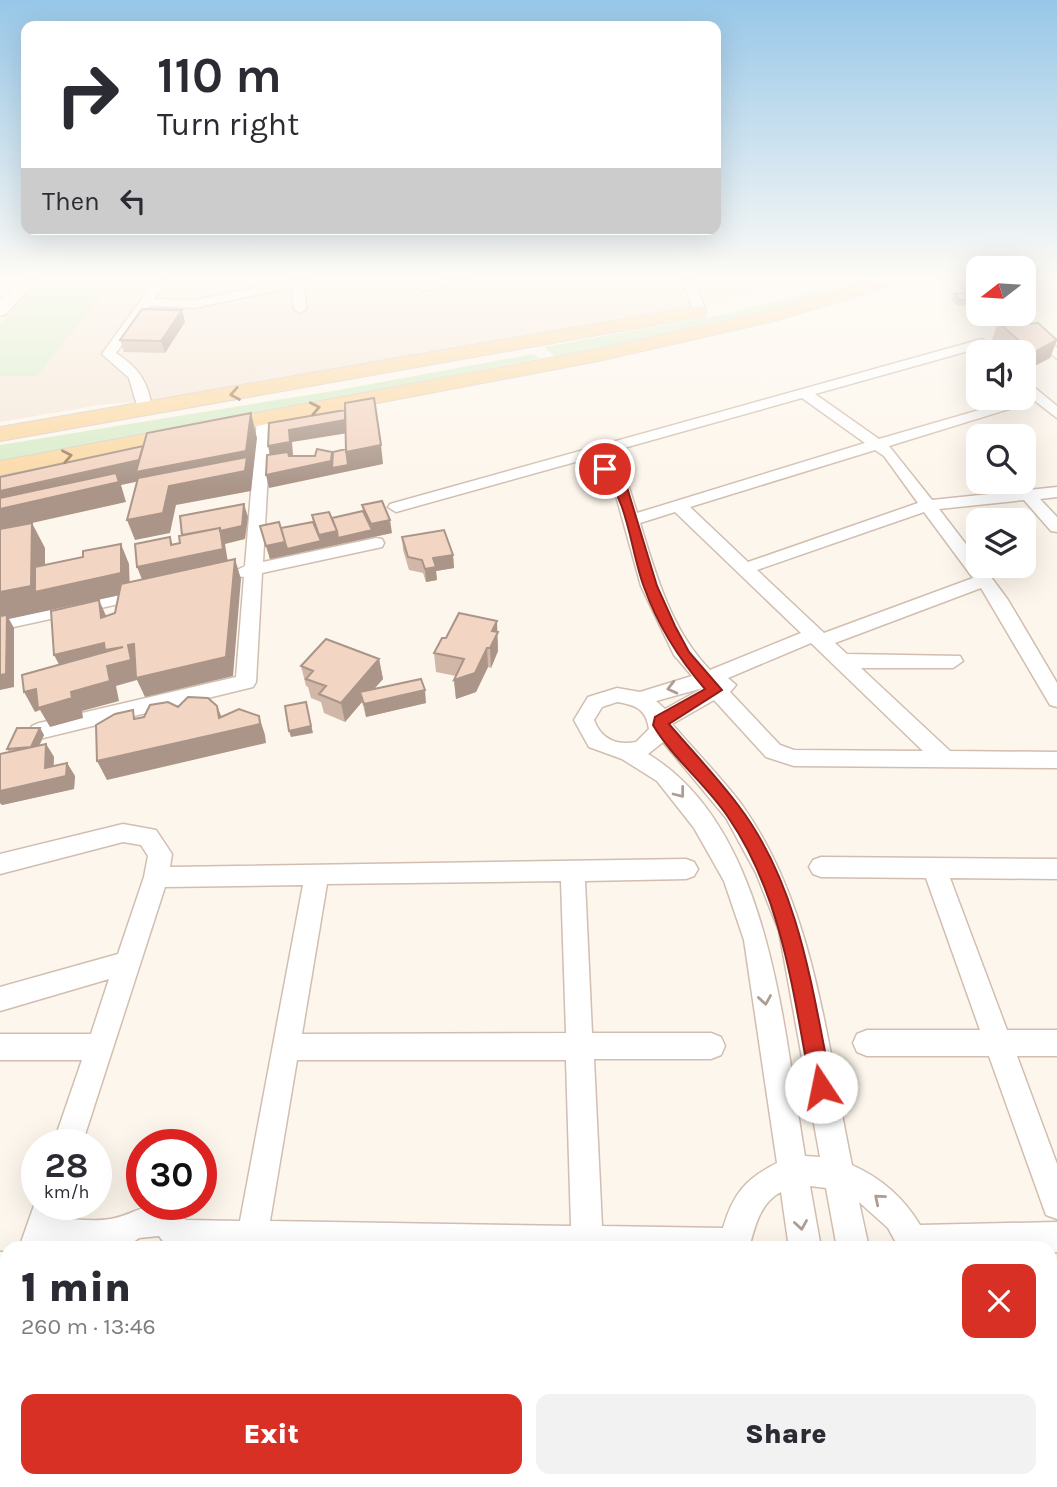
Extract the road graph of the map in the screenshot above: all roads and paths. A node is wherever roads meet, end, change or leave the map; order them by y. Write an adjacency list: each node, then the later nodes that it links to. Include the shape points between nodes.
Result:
1 (112, 349): 9 (street, via 109,354 133,369 144,390)
2 (494, 349): 9 (main road, one-way to 9)
3 (534, 349): 6 (main road, via 543,352 544,362)
4 (616, 349): 6 (main road)
5 (963, 349): 7 (street)
6 (537, 366): 12 (main road, one-way to 6)
7 (806, 394): 15 (street); 16 (street)
8 (1038, 395): 10 (street); 15 (street)
9 (145, 409): 11 (main road)
10 (1057, 414)
11 (103, 416): 13 (main road); 14 (main road)
12 (264, 418): 17 (main road, one-way to 12); 26 (street)
13 (0, 428)
14 (0, 434)
15 (878, 445): 20 (street); 22 (street)
16 (590, 454): 21 (street); 23 (street, via 620,484)
17 (0, 468)
18 (1057, 492): 19 (street)
19 (1028, 495): 20 (street); 24 (street)
20 (928, 505): 27 (street); 29 (street)
21 (396, 507)
22 (680, 507): 23 (street); 27 (street)
23 (631, 520): 37 (street, via 650,586 668,626 684,655)
24 (1057, 527)
25 (376, 543): 26 (street)
26 (253, 569): 28 (street); 41 (street, via 246,682)
27 (744, 569): 32 (street)
28 (226, 575)
29 (985, 580): 32 (street); 33 (street)
30 (159, 590): 31 (street)
31 (0, 624)
32 (820, 641): 35 (street); 37 (street)
33 (1035, 660): 34 (street); 39 (street)
34 (1057, 660)
35 (840, 661): 36 (street); 43 (street)
36 (953, 661)
37 (710, 685): 38 (street, one-way to 38, via 664,690); 40 (street); 43 (street, via 782,756)
38 (641, 699): 40 (street, via 651,705); 42 (street, via 605,697 594,702 584,720 592,739)
39 (1057, 700)
40 (661, 723): 42 (street, via 657,738 649,745); 65 (street, via 734,812 772,882 791,931)
41 (40, 731)
42 (627, 752): 64 (street, one-way to 64, via 665,775 702,822 735,879 756,940)
43 (945, 759): 44 (street)
44 (1057, 760)
45 (0, 864): 52 (street, via 123,833 148,837 160,854)
46 (821, 867): 47 (street)
47 (934, 868): 49 (street); 56 (street)
48 (686, 869): 50 (street)
49 (1057, 869)
50 (573, 871): 51 (street); 58 (street)
51 (317, 875): 52 (street); 62 (street)
52 (156, 877): 53 (street)
53 (126, 963): 54 (street); 61 (street)
54 (0, 999)
55 (867, 1043): 56 (street)
56 (998, 1043): 57 (street); 66 (street)
57 (1057, 1043)
58 (580, 1046): 59 (street); 62 (street); 73 (street)
59 (711, 1046)
60 (0, 1047): 61 (street)
61 (99, 1047): 63 (street)
62 (286, 1047): 72 (street)
63 (73, 1129)
64 (792, 1170): 65 (street); 74 (street, via 767,1181 747,1199); 75 (street, one-way to 75)
65 (839, 1174): 76 (street); 77 (street, one-way to 65, via 887,1204 858,1181)
66 (1057, 1205)
67 (44, 1220): 69 (street)
68 (1057, 1237): 78 (street)
69 (37, 1241): 70 (street)
70 (109, 1241): 71 (street, via 135,1222 151,1220 164,1222)
71 (180, 1241)
72 (251, 1241)
73 (587, 1241)
74 (734, 1241)
75 (804, 1241)
76 (852, 1241)
77 (912, 1241)
78 (975, 1241)

